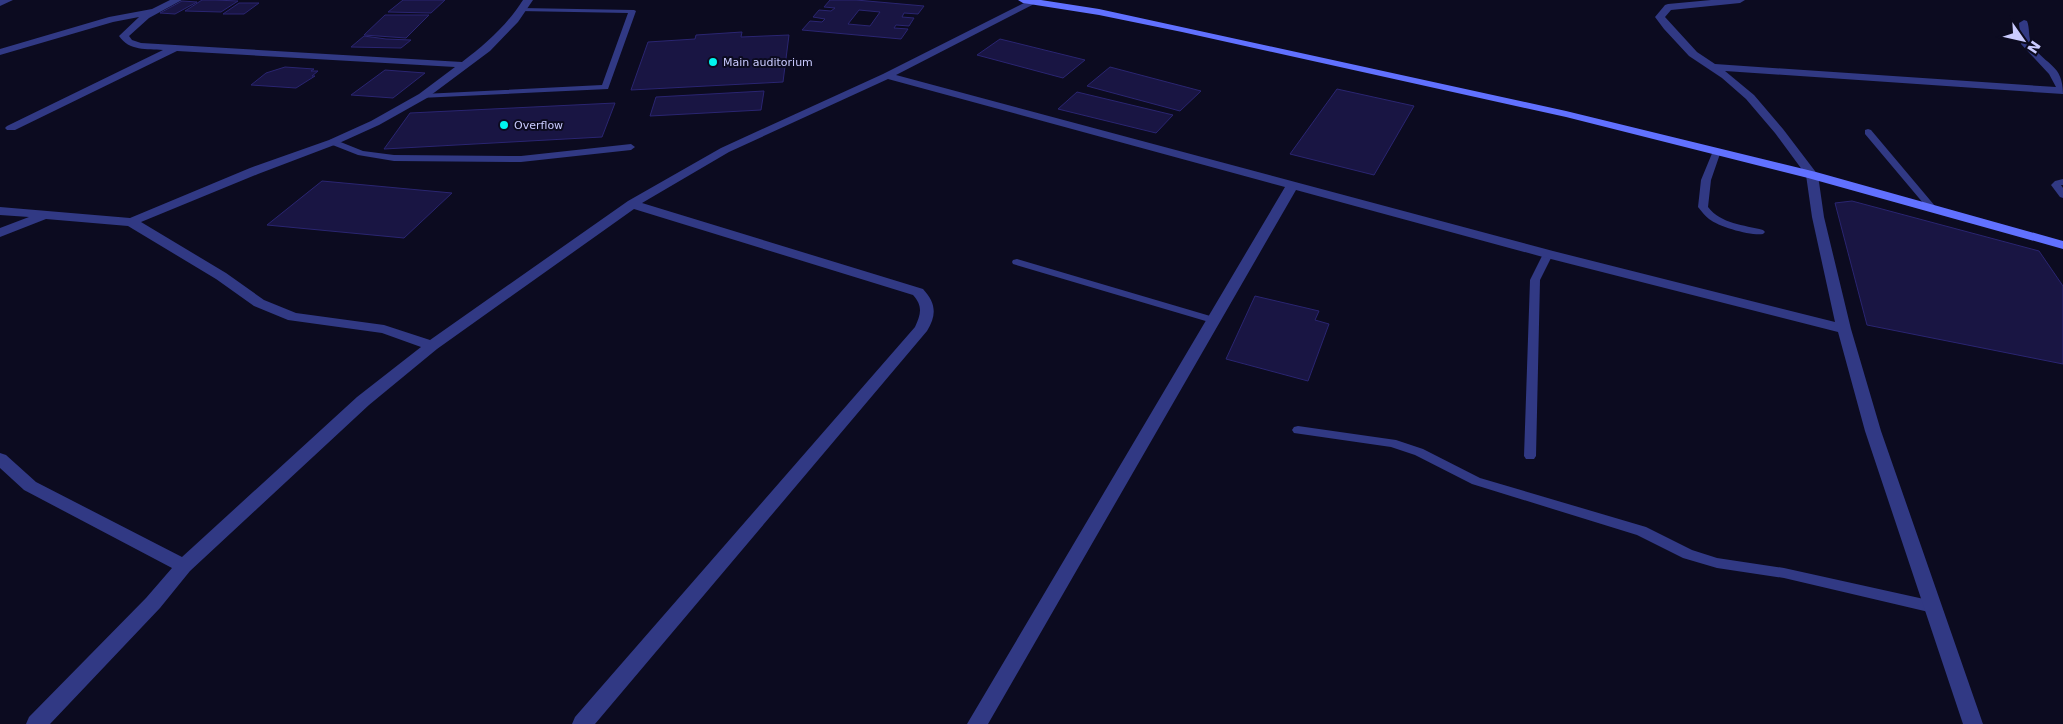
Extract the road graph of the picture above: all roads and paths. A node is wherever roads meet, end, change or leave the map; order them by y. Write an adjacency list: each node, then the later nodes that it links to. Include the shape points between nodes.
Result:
1 (8, 0): 6 (street)
2 (177, 0): 8 (street)
3 (1023, 0): 5 (street)
4 (1740, 0): 15 (street, via 1668,7 1660,17 1693,54)
5 (1037, 1): 16 (street); 23 (street, via 1335,62)
6 (0, 4)
7 (524, 5): 14 (street, via 515,20); 18 (lane, via 632,11 605,88)
8 (153, 12): 10 (street, via 124,36 128,42 140,46); 11 (street, via 112,18)
9 (2024, 23): 17 (street, via 2026,44 2054,73)
10 (176, 48): 14 (street); 19 (street)
11 (0, 52)
12 (0, 58): 13 (street)
13 (13, 59)
14 (466, 65): 18 (street)
15 (1713, 67): 17 (street); 24 (street, via 1750,97)
16 (887, 76): 26 (street); 28 (street, via 725,150)
17 (2063, 91)
18 (423, 96): 21 (street)
19 (11, 128)
20 (1868, 132): 29 (lane)
21 (333, 142): 22 (lane, via 361,153 394,158 521,159); 32 (street)
22 (631, 146)
23 (1717, 151): 24 (street); 33 (lane, via 1706,180 1703,208 1720,222)
24 (1812, 175): 29 (street); 39 (street, via 1818,217)
25 (2063, 182): 27 (lane, via 2056,185)
26 (1292, 186): 36 (street); 38 (street)
27 (2063, 195)
28 (632, 204): 40 (street); 47 (street, via 918,292 926,300 929,312 922,328)
29 (1932, 208): 35 (street)
30 (0, 211): 31 (street)
31 (43, 216): 32 (street); 34 (street)
32 (131, 222): 40 (street, via 267,307 293,317 384,329)
33 (1760, 232)
34 (0, 233)
35 (2063, 245)
36 (1548, 254): 39 (street); 42 (lane, via 1535,280)
37 (1017, 262): 38 (lane)
38 (1214, 320): 48 (street)
39 (1844, 329): 45 (street, via 1873,432)
40 (432, 346): 44 (street, via 363,402)
41 (1298, 430): 45 (lane, via 1392,443 1419,452 1476,481 1640,531 1688,554 1717,563 1784,573)
42 (1530, 456)
43 (0, 459): 44 (street, via 30,486)
44 (184, 566): 46 (street, via 153,603)
45 (1933, 607): 49 (street)
46 (36, 724)
47 (582, 724)
48 (977, 724)
49 (1973, 724)

